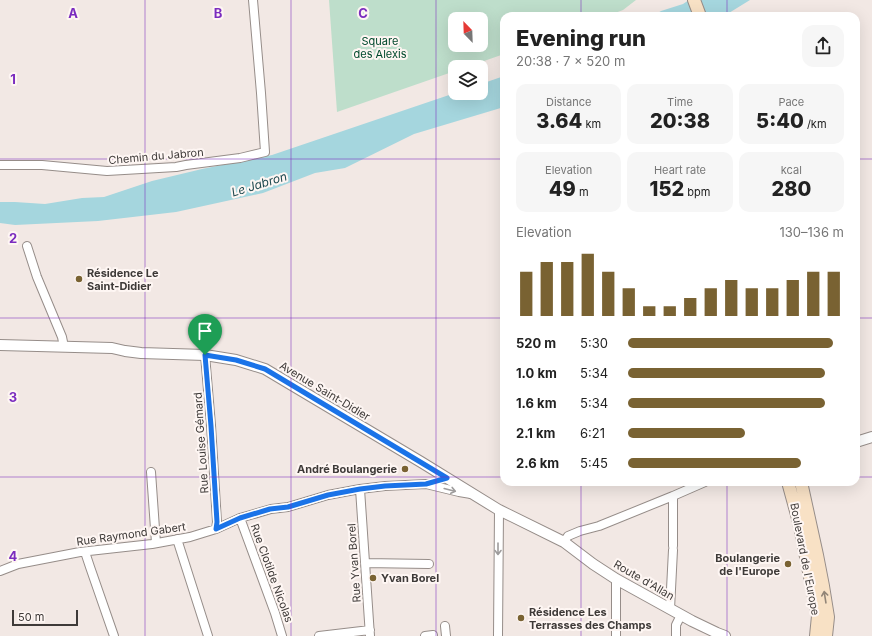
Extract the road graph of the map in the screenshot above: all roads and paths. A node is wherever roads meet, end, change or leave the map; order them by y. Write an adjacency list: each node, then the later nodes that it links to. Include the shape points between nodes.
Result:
1 (253, 0): 4 (street, Chemin du Jabron, via 265,152 176,167 107,171 42,165)
2 (694, 0): 3 (main road)
3 (698, 12)
4 (0, 165)
5 (28, 246): 7 (street, via 62,337)
6 (0, 345): 7 (street, Avenue Saint-Didier)
7 (63, 346): 8 (street, Avenue Saint-Didier, via 112,348 140,353)
8 (205, 355): 12 (street, Avenue Saint-Didier, via 236,360 265,369); 22 (street, Rue Louise Gémard)
9 (872, 437): 10 (street)
10 (860, 441)
11 (151, 472): 25 (street)
12 (447, 478): 13 (street); 18 (street, Avenue Saint-Didier)
13 (426, 484): 17 (street, Rue Raymond Gabert); 18 (street, Rue Raymond Gabert, one-way to 18)
14 (696, 486): 19 (street)
15 (789, 486): 44 (main road, Boulevard de l'Europe, via 818,616)
16 (802, 486): 45 (main road, Boulevard de l'Europe, one-way to 16, via 828,617 818,555)
17 (360, 489): 21 (street, Rue Raymond Gabert); 27 (street, Rue Yvan Borel)
18 (474, 494): 20 (street, Avenue Saint-Didier)
19 (673, 496): 24 (street, via 568,536); 31 (street)
20 (499, 510): 24 (street, Avenue Saint-Didier); 41 (street, one-way to 41)
21 (240, 518): 22 (street, Rue Raymond Gabert); 38 (street, Rue Clotilde Nicolas)
22 (216, 529): 23 (street, Rue Raymond Gabert)
23 (177, 539): 25 (street, Rue Raymond Gabert); 37 (street)
24 (564, 542): 30 (street, Route d'Allan)
25 (156, 543): 26 (street, Rue Raymond Gabert)
26 (85, 552): 29 (street, Rue Raymond Gabert, via 18,564); 36 (street)
27 (365, 563): 28 (street); 34 (street, Rue Yvan Borel)
28 (429, 564)
29 (0, 571)
30 (616, 579): 31 (street, Route d'Allan); 42 (street)
31 (670, 609): 32 (street, Route d'Allan)
32 (681, 615): 35 (street, Route d'Allan); 43 (street, via 676,625)
33 (445, 626): 40 (street)
34 (370, 633): 39 (street)
35 (721, 635)
36 (114, 636)
37 (208, 636)
38 (282, 636)
39 (319, 636)
40 (446, 636)
41 (498, 636)
42 (616, 636)
43 (676, 636)
44 (816, 636)
45 (826, 636)

